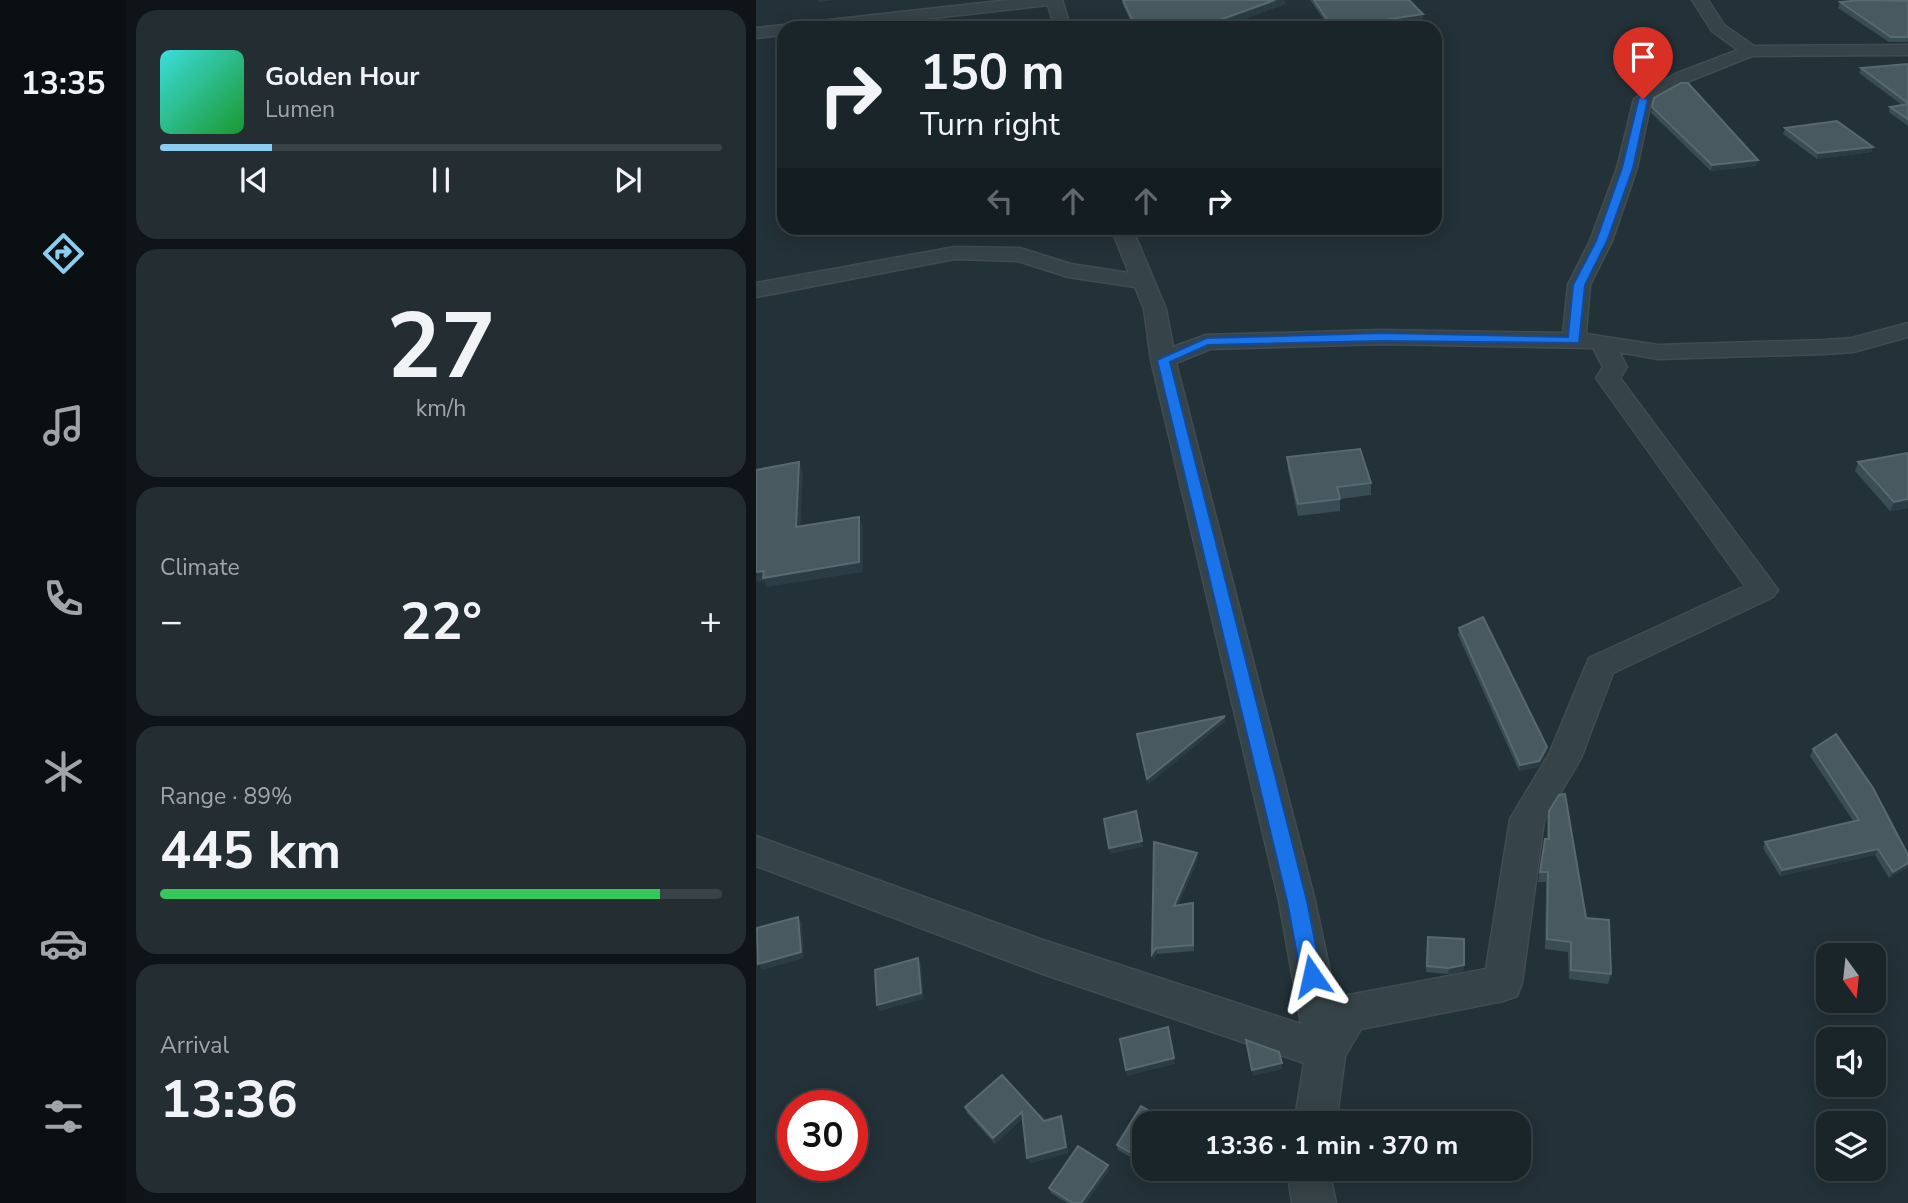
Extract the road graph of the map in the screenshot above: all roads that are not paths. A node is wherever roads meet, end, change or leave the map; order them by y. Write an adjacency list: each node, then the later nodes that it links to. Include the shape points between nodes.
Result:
1 (1052, 0): 3 (street); 4 (street)
2 (1700, 0): 8 (street, via 1718,29)
3 (864, 21)
4 (1060, 21)
5 (777, 31): 6 (street)
6 (756, 33)
7 (1908, 50): 8 (street)
8 (1750, 51): 13 (street, via 1681,78 1643,99 1628,168 1579,285)
9 (1125, 235): 10 (street)
10 (1144, 282): 11 (street, via 1068,270 1020,255 955,253); 14 (street, via 1155,309)
11 (756, 290)
12 (1908, 330): 13 (street, via 1853,345 1824,347 1658,352)
13 (1587, 341): 14 (street, via 1382,337 1206,342); 16 (street, via 1615,367 1608,378 1763,590 1600,666 1564,758 1527,819 1503,983 1349,1013)
14 (1163, 360): 16 (street, via 1297,901)
15 (756, 851): 16 (street, via 1042,957)
16 (1326, 1051): 17 (street)
17 (1317, 1111)
18 (1310, 1181): 19 (street)
19 (1314, 1203)

